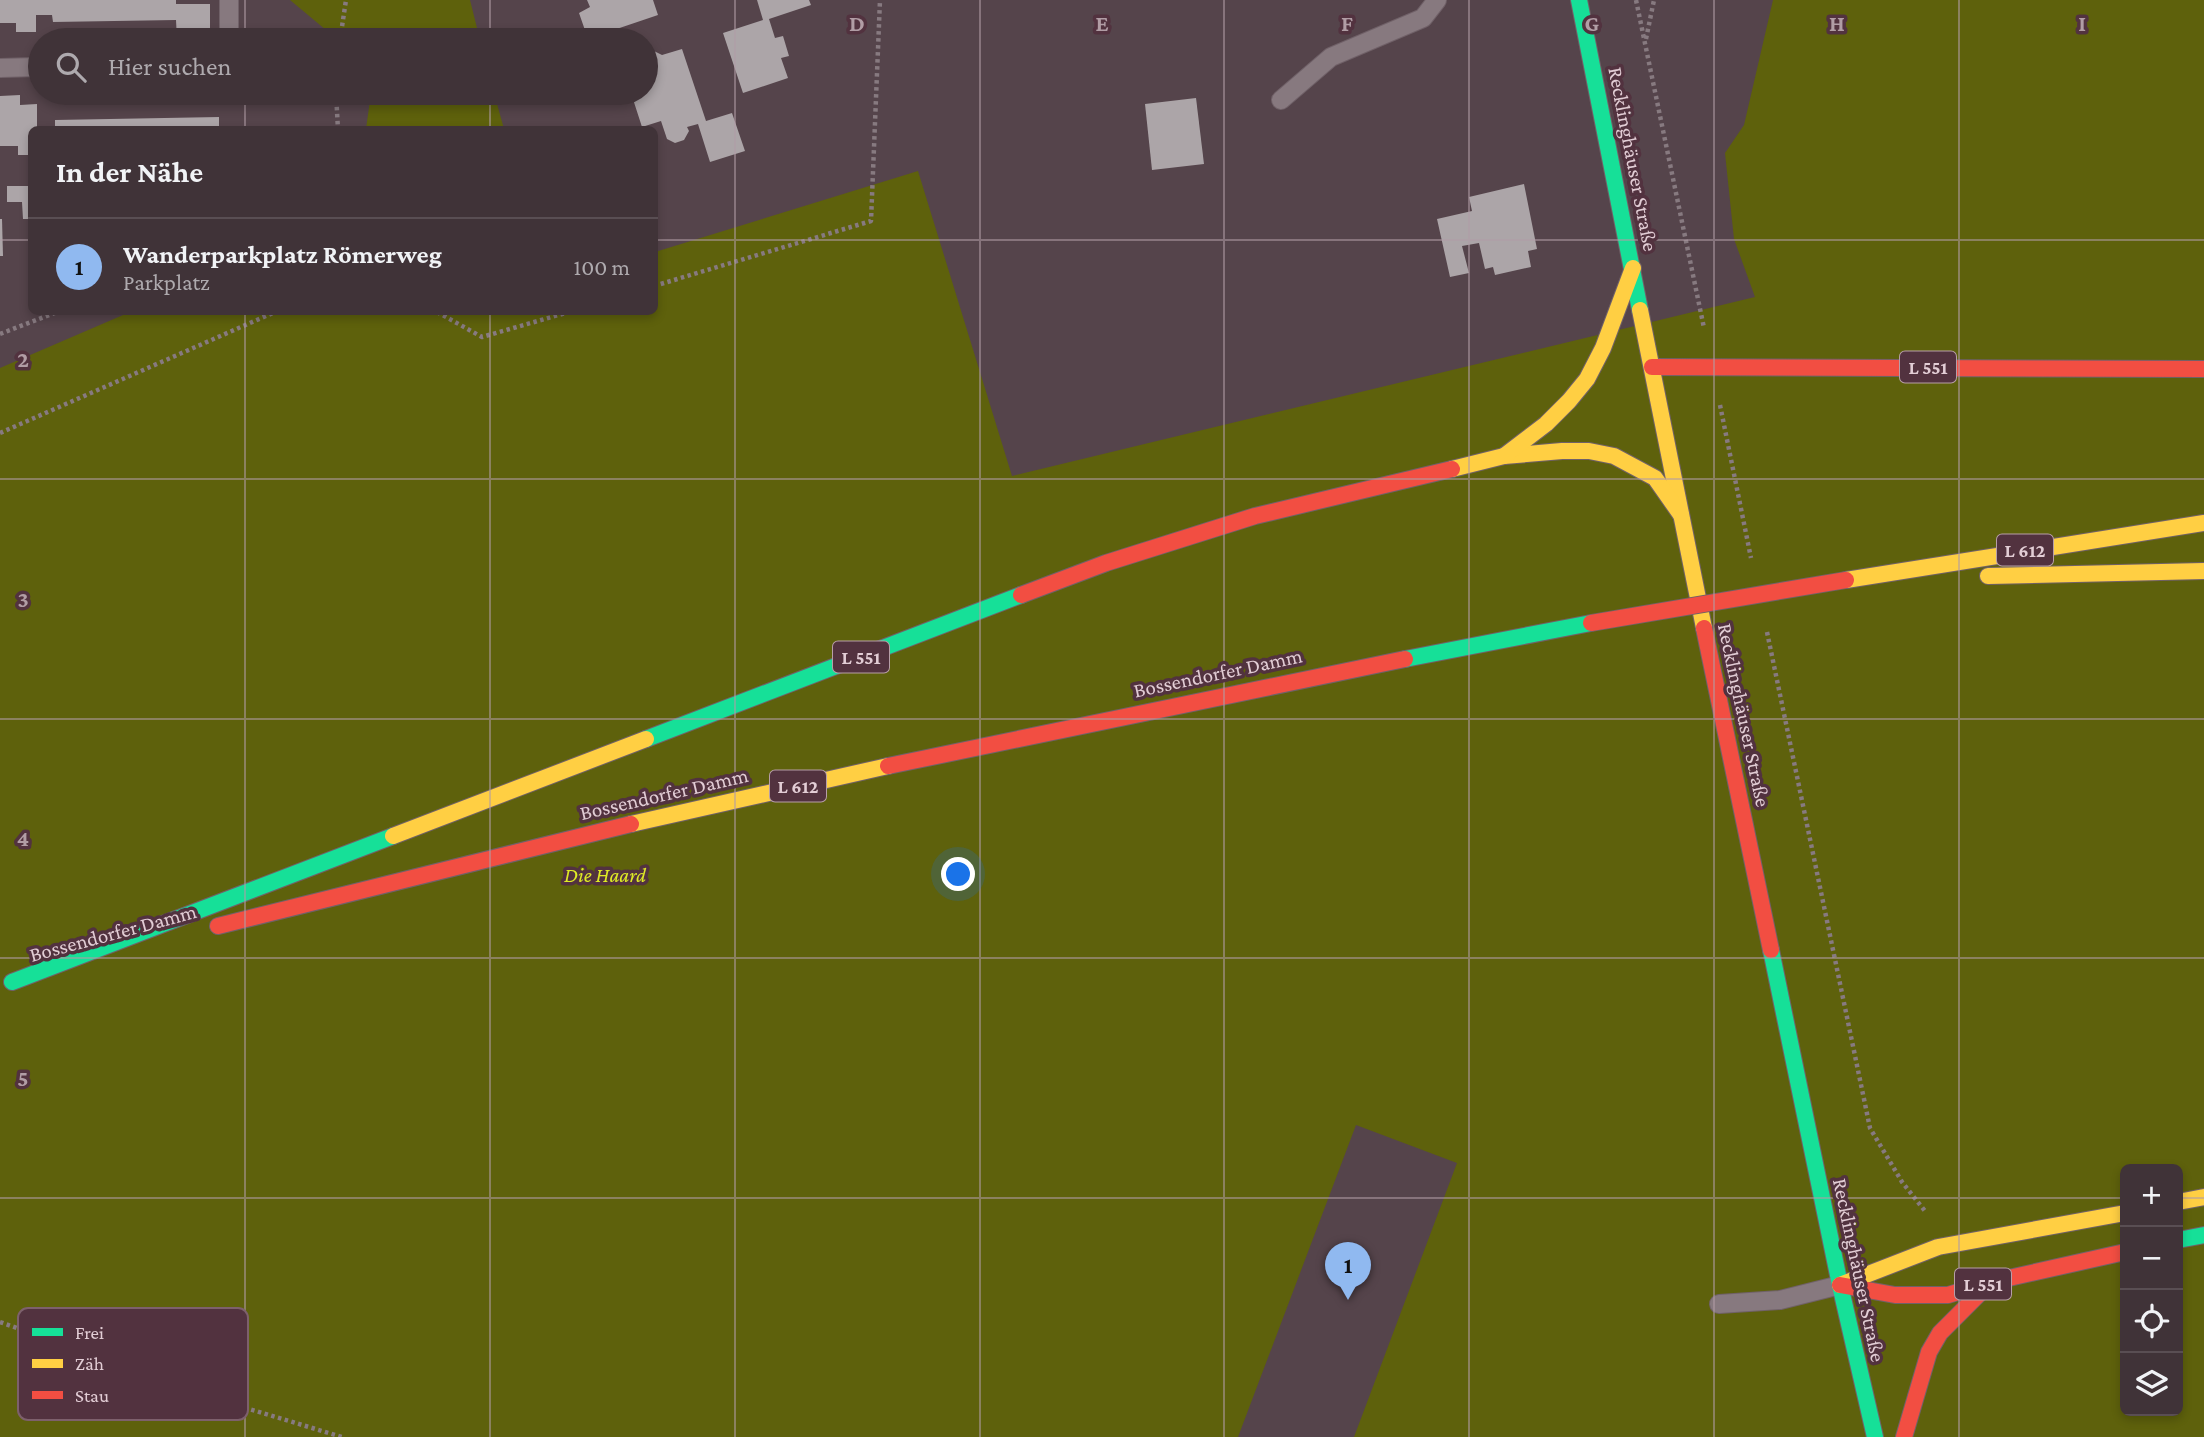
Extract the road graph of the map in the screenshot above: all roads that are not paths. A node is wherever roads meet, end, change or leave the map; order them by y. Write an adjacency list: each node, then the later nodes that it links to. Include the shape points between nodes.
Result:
1 (229, 0): 4 (street)
2 (1437, 0): 7 (street, via 1423,18 1331,57)
3 (1579, 0): 8 (main road, Recklinghäuser Straße / L 551)
4 (229, 28)
5 (0, 68): 6 (street)
6 (28, 68)
7 (1281, 100)
8 (1633, 268): 9 (main road, Recklinghäuser Straße / L 551); 11 (main road, L 551, via 1587,379 1546,424)
9 (1652, 367): 10 (main road, L 551); 12 (main road, Recklinghäuser Straße / L 551)
10 (2204, 369)
11 (1504, 456): 12 (main road, L 551, via 1589,451 1614,456 1655,478); 18 (main road, L 551, via 1255,516 1106,563)
12 (1681, 515): 26 (main road, Recklinghäuser Straße / L 551)
13 (2204, 523): 15 (main road, L 612)
14 (2204, 571): 15 (main road)
15 (1846, 580): 16 (main road, Bossendorfer Damm / L 612, bridge, via 1314,674 998,741 566,838)
16 (199, 931)
17 (174, 937): 18 (main road, Bossendorfer Damm)
18 (6, 984)
19 (2204, 1197): 20 (main road)
20 (2183, 1201)
21 (2120, 1214): 26 (main road, L 551, via 1938,1247)
22 (2204, 1235): 23 (main road)
23 (2183, 1239)
24 (2120, 1253): 25 (main road, L 551)
25 (1991, 1282): 26 (main road, L 551, via 1948,1294 1895,1294); 29 (main road, L 551, via 1940,1333 1929,1352)
26 (1840, 1285): 27 (street, via 1780,1300); 28 (main road, Recklinghäuser Straße / L 551)
27 (1719, 1304)
28 (1875, 1437)
29 (1903, 1437)

